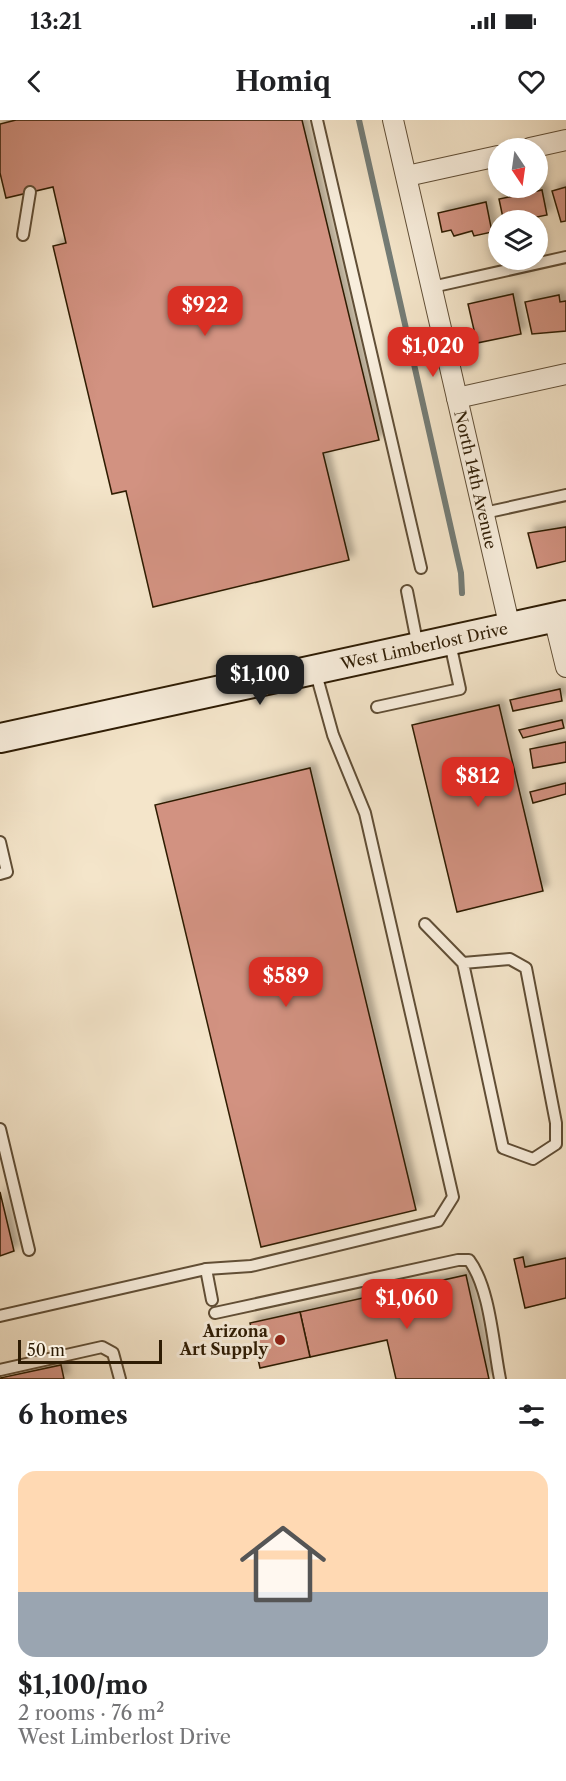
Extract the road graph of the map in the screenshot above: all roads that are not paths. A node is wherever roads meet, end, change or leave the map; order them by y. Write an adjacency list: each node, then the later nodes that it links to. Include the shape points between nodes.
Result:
1 (317, 120): 15 (lane)
2 (393, 120): 6 (street, North 14th Avenue)
3 (566, 140): 4 (street)
4 (548, 144)
5 (488, 158): 6 (street)
6 (407, 176): 10 (street, North 14th Avenue)
7 (30, 192): 8 (lane)
8 (23, 235)
9 (566, 257): 10 (lane)
10 (432, 287): 12 (street, North 14th Avenue)
11 (566, 374): 12 (street)
12 (457, 398): 14 (street, North 14th Avenue)
13 (566, 495): 14 (lane)
14 (484, 513): 18 (street, North 14th Avenue)
15 (421, 568)
16 (407, 591): 20 (lane)
17 (560, 617): 18 (street, West Limberlost Drive); 21 (street)
18 (510, 627): 19 (street, West Limberlost Drive)
19 (450, 640): 20 (street, West Limberlost Drive); 23 (lane, via 460,689)
20 (418, 647): 22 (street, West Limberlost Drive)
21 (566, 667)
22 (315, 670): 24 (street, West Limberlost Drive); 31 (lane, via 333,735 365,813 453,1197 438,1221 251,1266)
23 (377, 707)
24 (0, 738)
25 (0, 843): 26 (lane)
26 (3, 873)
27 (425, 924): 28 (lane)
28 (463, 963): 28 (lane, via 503,1148 533,1159 556,1144 556,1124 526,968 510,959)
29 (0, 1129): 30 (lane)
30 (29, 1250)
31 (206, 1269): 32 (lane); 34 (lane)
32 (212, 1300)
33 (215, 1313): 37 (lane, via 469,1260 483,1290)
34 (0, 1316)
35 (0, 1370): 36 (lane, via 102,1347 113,1353)
36 (120, 1379)
37 (500, 1379)

